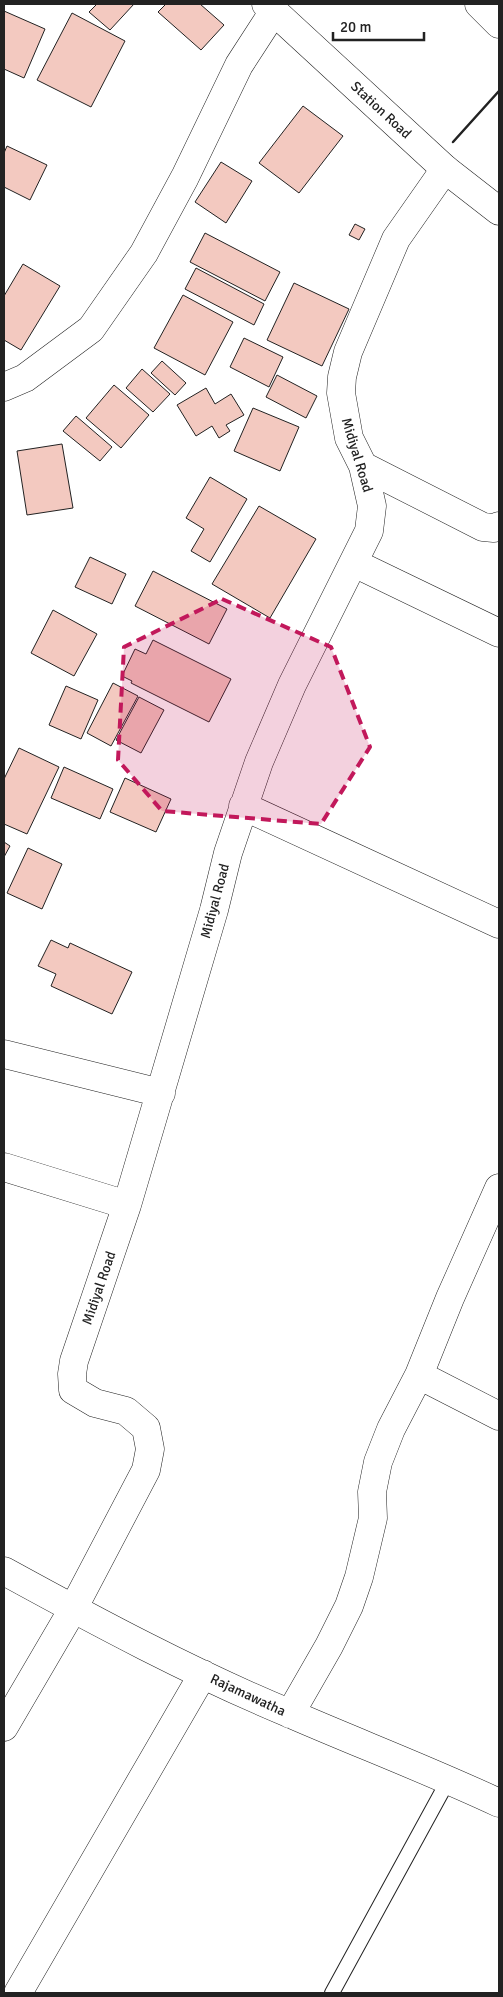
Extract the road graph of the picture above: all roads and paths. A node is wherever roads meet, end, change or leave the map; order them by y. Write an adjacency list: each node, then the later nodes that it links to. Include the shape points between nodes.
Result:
1 (479, 4): 3 (street)
2 (270, 7): 4 (street, Station Road); 6 (street, via 144,253 91,329 25,378)
3 (499, 24)
4 (445, 169): 5 (street, Station Road); 7 (street, Midiyal Road, via 396,239 348,352 341,393 349,438)
5 (499, 211)
6 (4, 386)
7 (363, 466): 8 (street, via 483,527); 9 (street, Midiyal Road, via 372,506 369,531)
8 (499, 526)
9 (354, 563): 10 (street); 11 (street, Midiyal Road, via 292,685)
10 (499, 633)
11 (243, 806): 12 (street); 14 (street, Midiyal Road)
12 (499, 924)
13 (4, 1054): 14 (street)
14 (161, 1093): 17 (street, Midiyal Road)
15 (4, 1166): 17 (street)
16 (499, 1188): 18 (street)
17 (127, 1205): 21 (street, Midiyal Road, via 74,1362 72,1382 73,1390 95,1404 126,1411 146,1428 150,1449 146,1470)
18 (419, 1375): 19 (street); 23 (street, via 378,1462 372,1492 373,1518 349,1606 330,1646)
19 (499, 1416)
20 (4, 1571): 21 (street, Rajamawatha)
21 (73, 1609): 22 (street, Rajamawatha); 24 (street)
22 (203, 1674): 23 (street, Rajamawatha); 27 (street)
23 (290, 1714): 25 (street, Rajamawatha)
24 (4, 1727)
25 (449, 1779): 26 (street, Rajamawatha); 28 (lane)
26 (499, 1803)
27 (18, 1993)
28 (332, 1993)

